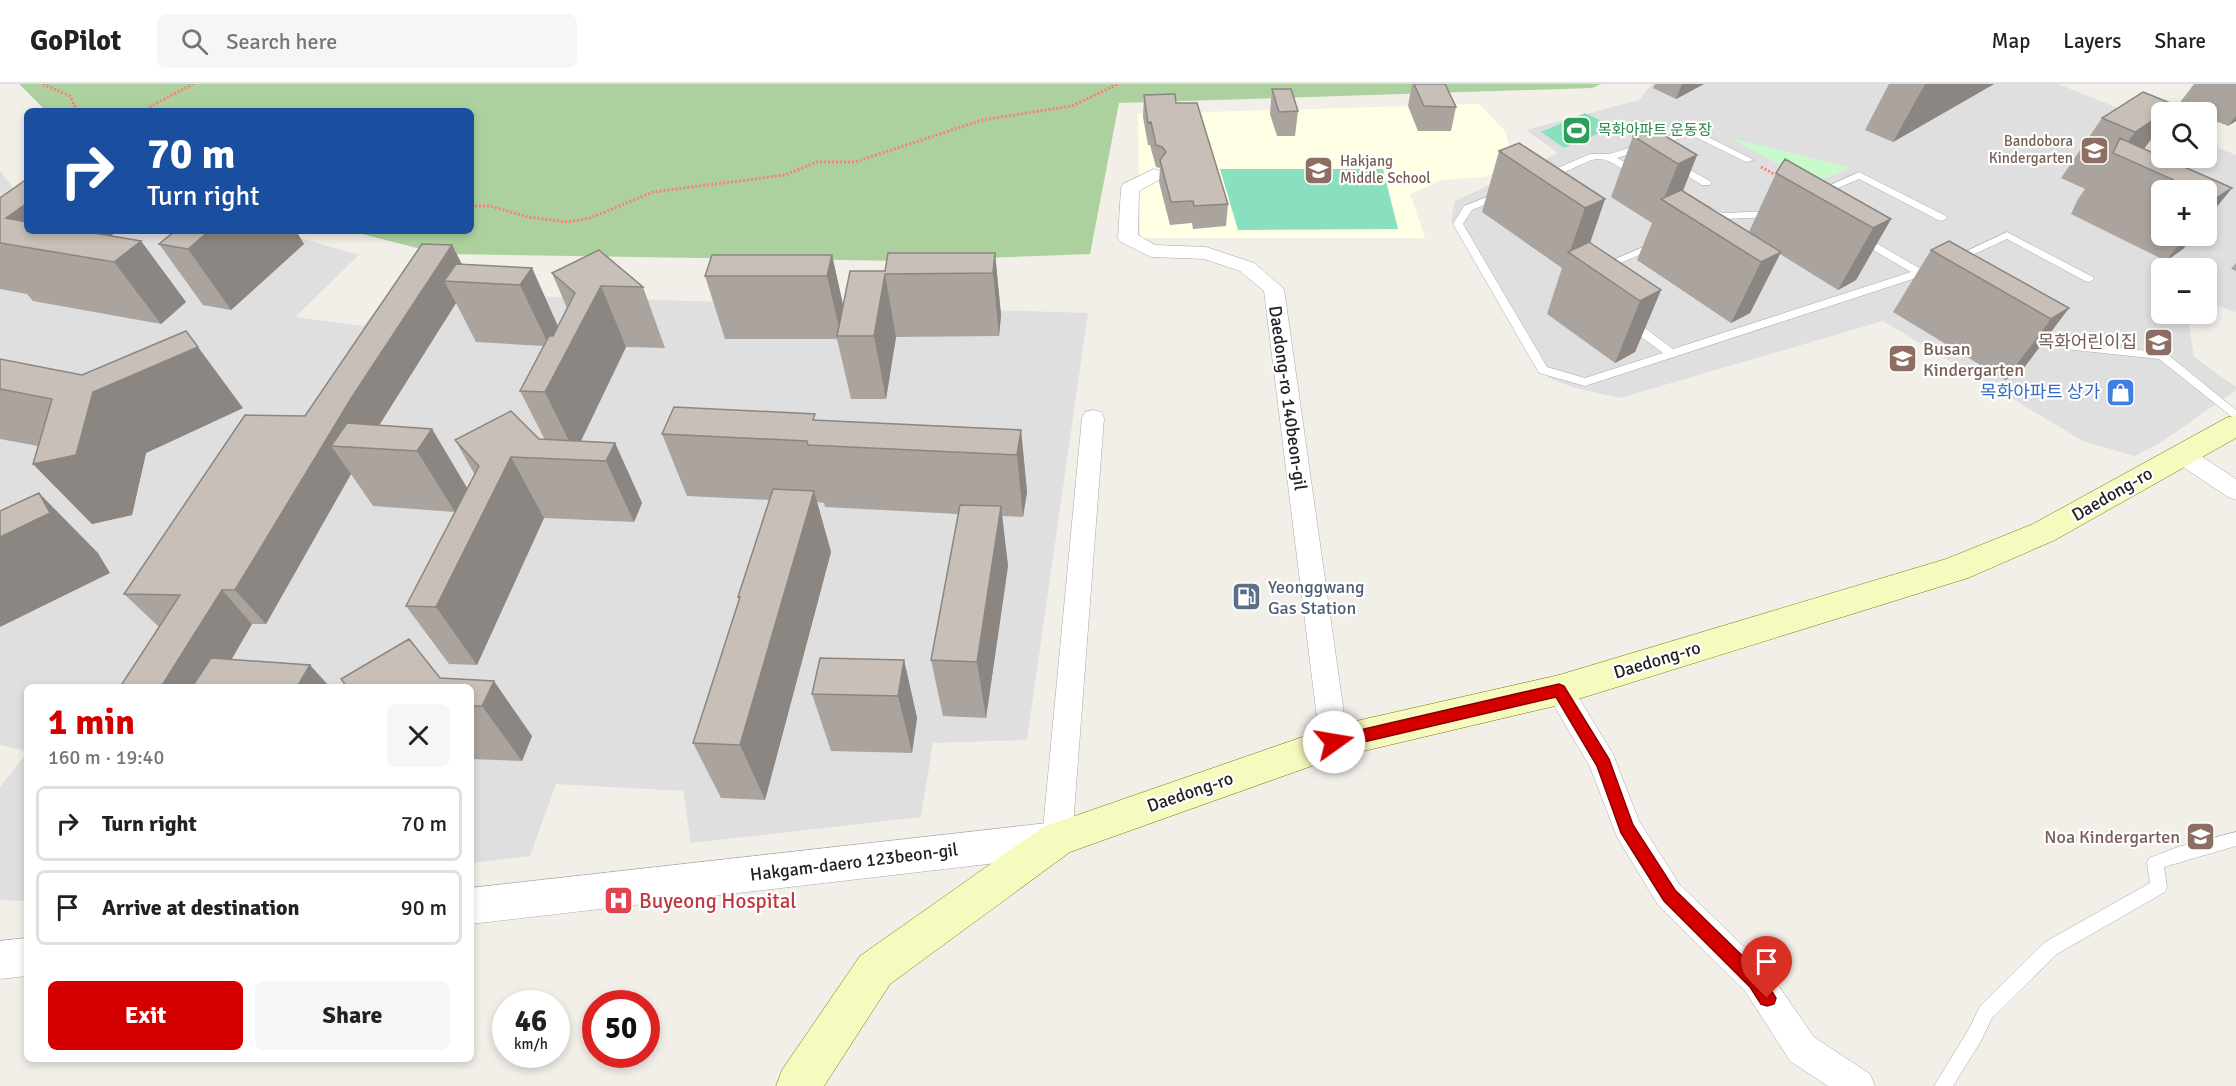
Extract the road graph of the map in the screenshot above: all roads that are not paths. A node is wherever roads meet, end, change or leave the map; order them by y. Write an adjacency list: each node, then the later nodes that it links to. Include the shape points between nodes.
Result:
1 (1644, 147): 2 (lane); 3 (lane); 5 (lane, via 1692,132)
2 (1654, 153)
3 (1609, 157): 7 (lane); 21 (lane, via 1593,156 1468,208 1458,224 1543,370 1585,382)
4 (1664, 159): 8 (lane)
5 (1749, 160)
6 (1154, 175): 28 (street, Daedong-ro 140beon-gil, via 1130,188 1128,238 1151,251 1206,253 1247,267 1274,289)
7 (1650, 179)
8 (1706, 183)
9 (1814, 199): 12 (lane, via 1859,175)
10 (1701, 205): 11 (lane, via 1717,218)
11 (1786, 213)
12 (1942, 218)
13 (1849, 231): 16 (lane)
14 (1670, 241): 15 (lane)
15 (1593, 271)
16 (1920, 274): 17 (lane, via 1956,263 2007,236); 18 (lane); 21 (lane)
17 (2089, 279)
18 (1941, 285)
19 (1622, 317): 21 (lane)
20 (2024, 325): 22 (lane, via 2065,345 2162,356)
21 (1672, 354)
22 (2236, 416)
23 (1093, 418): 29 (street)
24 (2236, 425): 25 (main road, Daedong-ro)
25 (2182, 454): 26 (street); 27 (main road, Daedong-ro, via 2044,532 1956,569)
26 (2236, 491)
27 (1559, 690): 28 (main road, Daedong-ro); 35 (street, via 1604,764 1627,828 1669,895 1756,981 1802,1048)
28 (1334, 742): 29 (main road, Daedong-ro)
29 (1057, 839): 31 (street, Hakgam-daero 123beon-gil); 34 (main road, Daedong-ro, via 875,970)
30 (2236, 839): 36 (lane, via 2155,863 2159,887 2051,948 1986,1012)
31 (474, 906)
32 (24, 957): 33 (street)
33 (0, 960)
34 (798, 1086)
35 (1858, 1086)
36 (1943, 1086)

